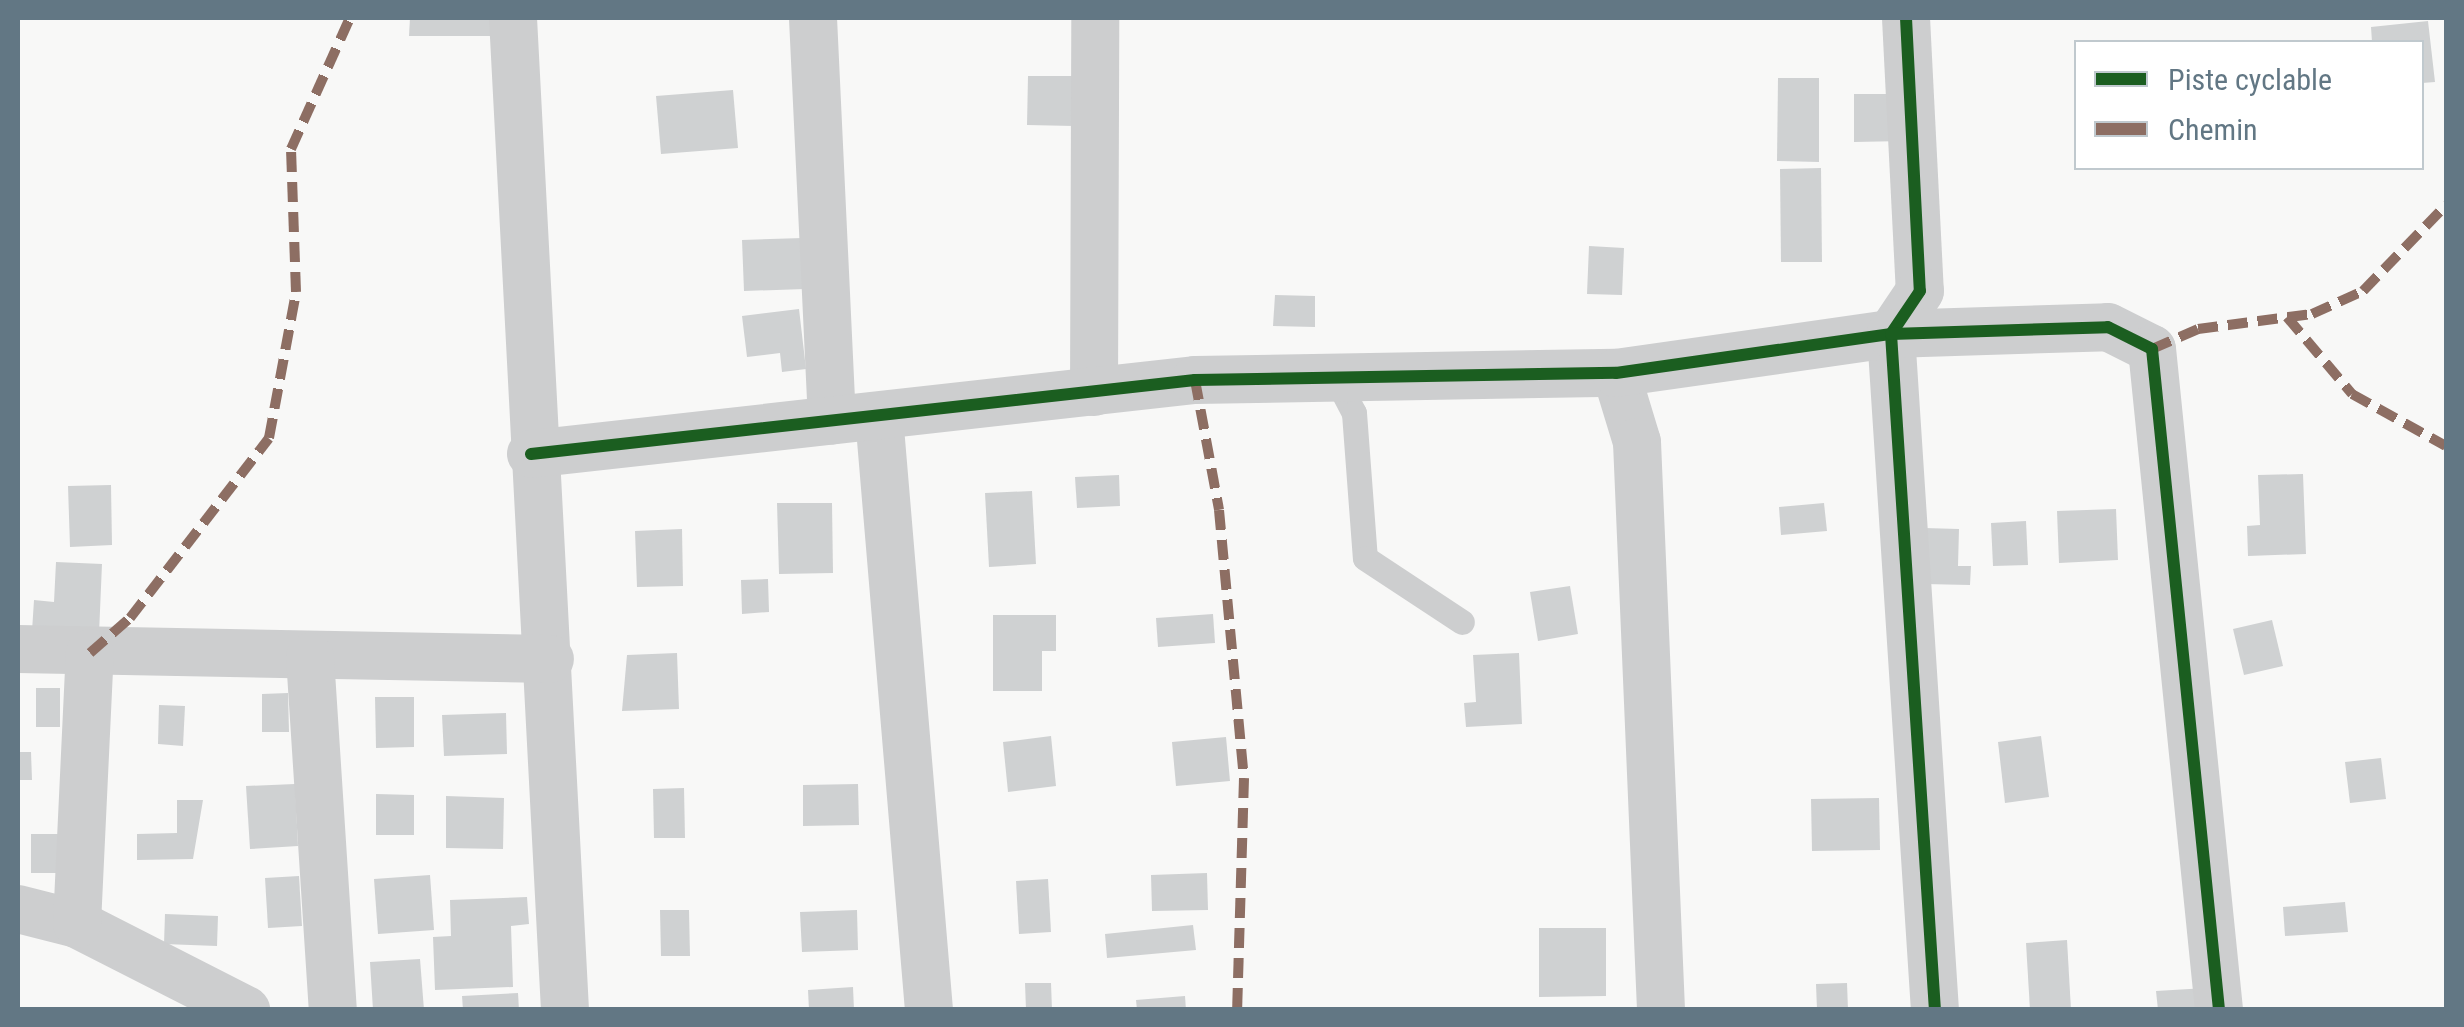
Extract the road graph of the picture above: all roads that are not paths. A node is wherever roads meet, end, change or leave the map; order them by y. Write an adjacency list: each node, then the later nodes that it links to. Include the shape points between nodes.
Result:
1 (514, 18): 11 (street)
2 (812, 18): 10 (street)
3 (1095, 18): 8 (street)
4 (1906, 18): 5 (street, via 1920,291)
5 (1891, 334): 7 (street); 24 (street); 25 (street, via 2108,327 2152,349)
6 (1332, 371): 7 (street); 8 (street); 12 (lane, via 1354,413 1365,558)
7 (1616, 372): 23 (street, via 1638,442)
8 (1094, 392): 9 (street)
9 (880, 416): 10 (street); 22 (street)
10 (832, 421): 11 (street)
11 (530, 454): 16 (street)
12 (1462, 622)
13 (18, 649): 14 (street)
14 (90, 654): 15 (street); 18 (street)
15 (310, 657): 16 (street); 20 (street)
16 (550, 659): 21 (street)
17 (18, 909): 18 (street)
18 (77, 924): 19 (street)
19 (246, 1010)
20 (333, 1010)
21 (565, 1010)
22 (929, 1010)
23 (1660, 1010)
24 (1934, 1010)
25 (2219, 1010)

